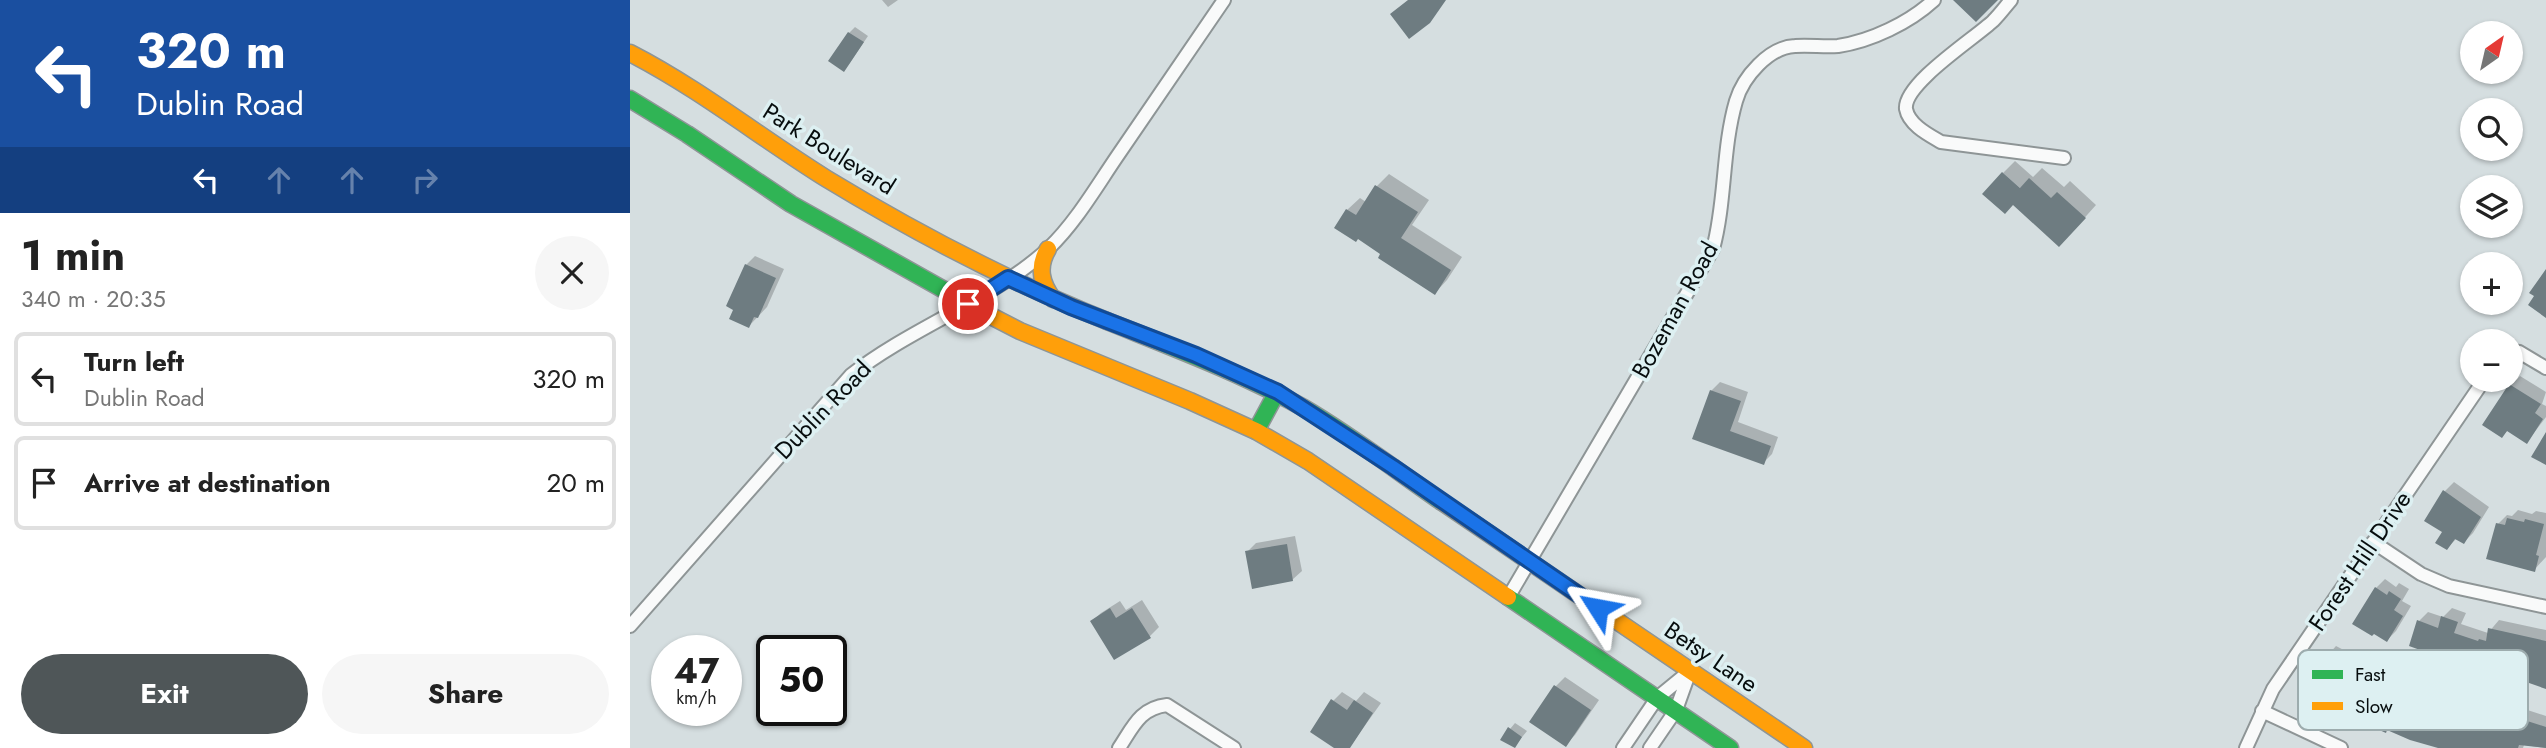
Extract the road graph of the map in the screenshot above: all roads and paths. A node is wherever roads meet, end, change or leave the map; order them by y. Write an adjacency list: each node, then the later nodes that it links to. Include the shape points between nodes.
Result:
1 (1224, 0): 7 (street, Dublin Road, via 1085,203)
2 (1934, 0): 17 (street, Bozeman Road, via 1866,39 1839,46 1792,46 1769,55 1751,74 1736,99 1721,221 1713,249)
3 (2011, 0): 6 (street, via 1912,91 1906,106 1909,118 1941,142)
4 (630, 53): 8 (main road, Park Boulevard, via 675,77 826,178)
5 (630, 99): 10 (main road, via 791,204)
6 (2064, 158)
7 (1048, 249): 8 (street, Dublin Road); 9 (main road, via 1040,275)
8 (1008, 278): 9 (main road, Betsy Lane); 10 (street, Dublin Road)
9 (1053, 299): 13 (main road, Betsy Lane)
10 (968, 304): 15 (main road, via 1020,331); 20 (street, Dublin Road, via 894,345 846,380)
11 (2523, 354): 12 (street)
12 (2546, 368)
13 (1278, 392): 15 (main road); 17 (main road, Betsy Lane)
14 (2476, 392): 16 (street, Forest Hill Drive)
15 (1256, 431): 18 (main road, via 1361,495)
16 (2373, 542): 19 (street, via 2421,574 2449,586); 21 (street, Forest Hill Drive)
17 (1529, 561): 18 (street, Bozeman Road); 23 (main road, Betsy Lane)
18 (1509, 596): 24 (main road)
19 (2546, 607)
20 (630, 626)
21 (2300, 650)
22 (2298, 652): 26 (street, Forest Hill Drive)
23 (1690, 671): 24 (street); 25 (street); 34 (main road, Betsy Lane)
24 (1657, 698): 25 (main road); 31 (street)
25 (1676, 710): 32 (street); 33 (main road)
26 (2262, 710): 27 (street); 35 (street, Forest Hill Drive)
27 (2298, 727)
28 (2304, 730): 36 (street)
29 (1119, 748): 30 (street, via 1151,707 1167,705)
30 (1234, 748)
31 (1623, 748)
32 (1650, 748)
33 (1730, 748)
34 (1804, 748)
35 (2246, 748)
36 (2341, 748)

